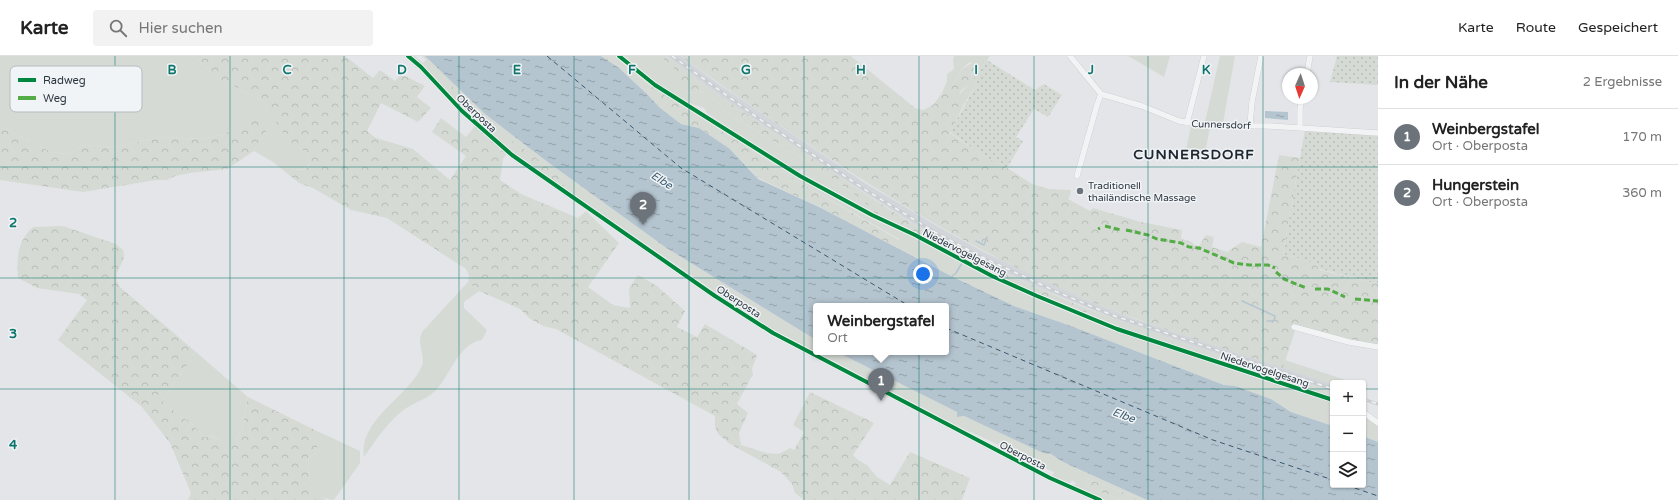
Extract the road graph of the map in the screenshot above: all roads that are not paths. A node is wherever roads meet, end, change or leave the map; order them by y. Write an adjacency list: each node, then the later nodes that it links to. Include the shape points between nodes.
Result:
1 (408, 56): 17 (street, Oberposta, via 462,111 512,156 715,296 773,333)
2 (619, 56): 19 (street, Niedervogelgesang, via 655,85 788,169 992,276 1117,329)
3 (1070, 56): 8 (street)
4 (1204, 56): 10 (street)
5 (1261, 56): 11 (street)
6 (1310, 56): 7 (street)
7 (1308, 68)
8 (1101, 94): 10 (street, Cunnersdorf); 14 (street)
9 (1301, 104): 12 (street)
10 (1187, 123): 11 (street, Cunnersdorf)
11 (1250, 125): 12 (street, Cunnersdorf)
12 (1300, 128): 13 (street, Cunnersdorf)
13 (1378, 133)
14 (1077, 176)
15 (1294, 327): 16 (street)
16 (1378, 347)
17 (813, 354)
18 (815, 355): 22 (street, Oberposta, via 1050,478)
19 (1330, 399)
20 (1366, 414): 21 (street)
21 (1378, 423)
22 (1100, 500)

